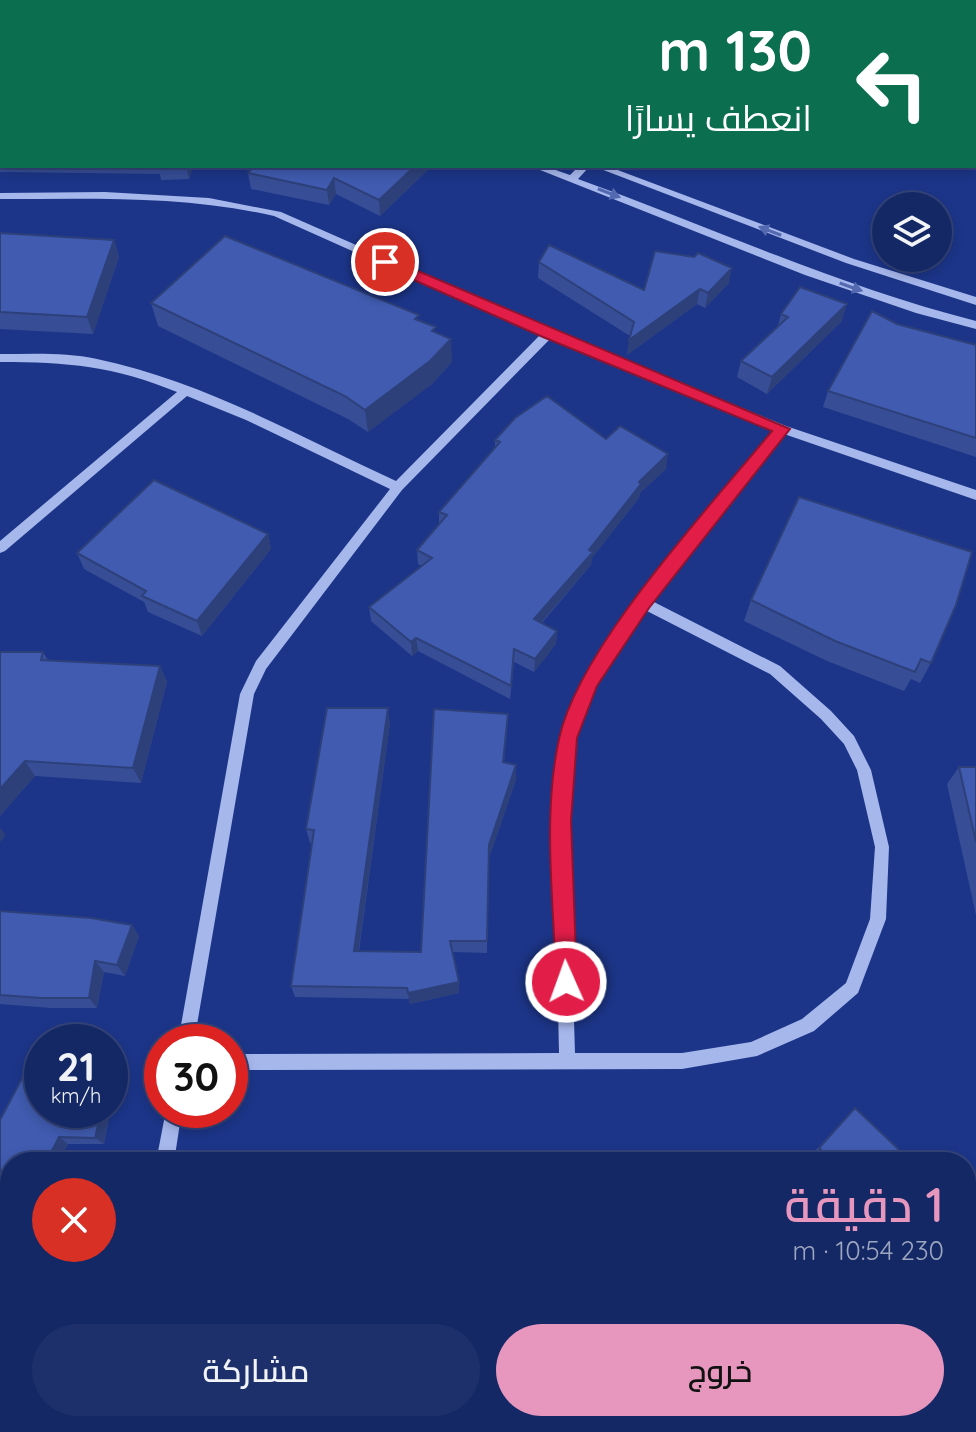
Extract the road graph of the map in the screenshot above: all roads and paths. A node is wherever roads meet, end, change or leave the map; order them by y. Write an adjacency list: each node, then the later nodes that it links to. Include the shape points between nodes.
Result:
1 (541, 168): 4 (street)
2 (583, 168): 4 (street)
3 (603, 168): 6 (street, one-way to 3, via 850,261)
4 (572, 179): 7 (street, one-way to 7, via 849,286)
5 (0, 196): 8 (street, via 235,202 277,214)
6 (976, 301)
7 (976, 325)
8 (548, 334): 11 (street); 12 (street)
9 (0, 358): 10 (street, via 95,363)
10 (185, 391): 12 (street); 14 (street)
11 (782, 429): 13 (street); 15 (street)
12 (398, 487): 16 (street, via 261,665 247,694)
13 (976, 495)
14 (0, 548)
15 (643, 603): 17 (street, via 589,683 568,738 561,821); 17 (street, via 775,670 849,740 864,770 882,847 878,919 852,988 808,1025 751,1050 682,1061)
16 (189, 1024)
17 (567, 1061): 18 (street)
18 (248, 1062)
19 (171, 1128): 20 (street)
20 (167, 1152)

